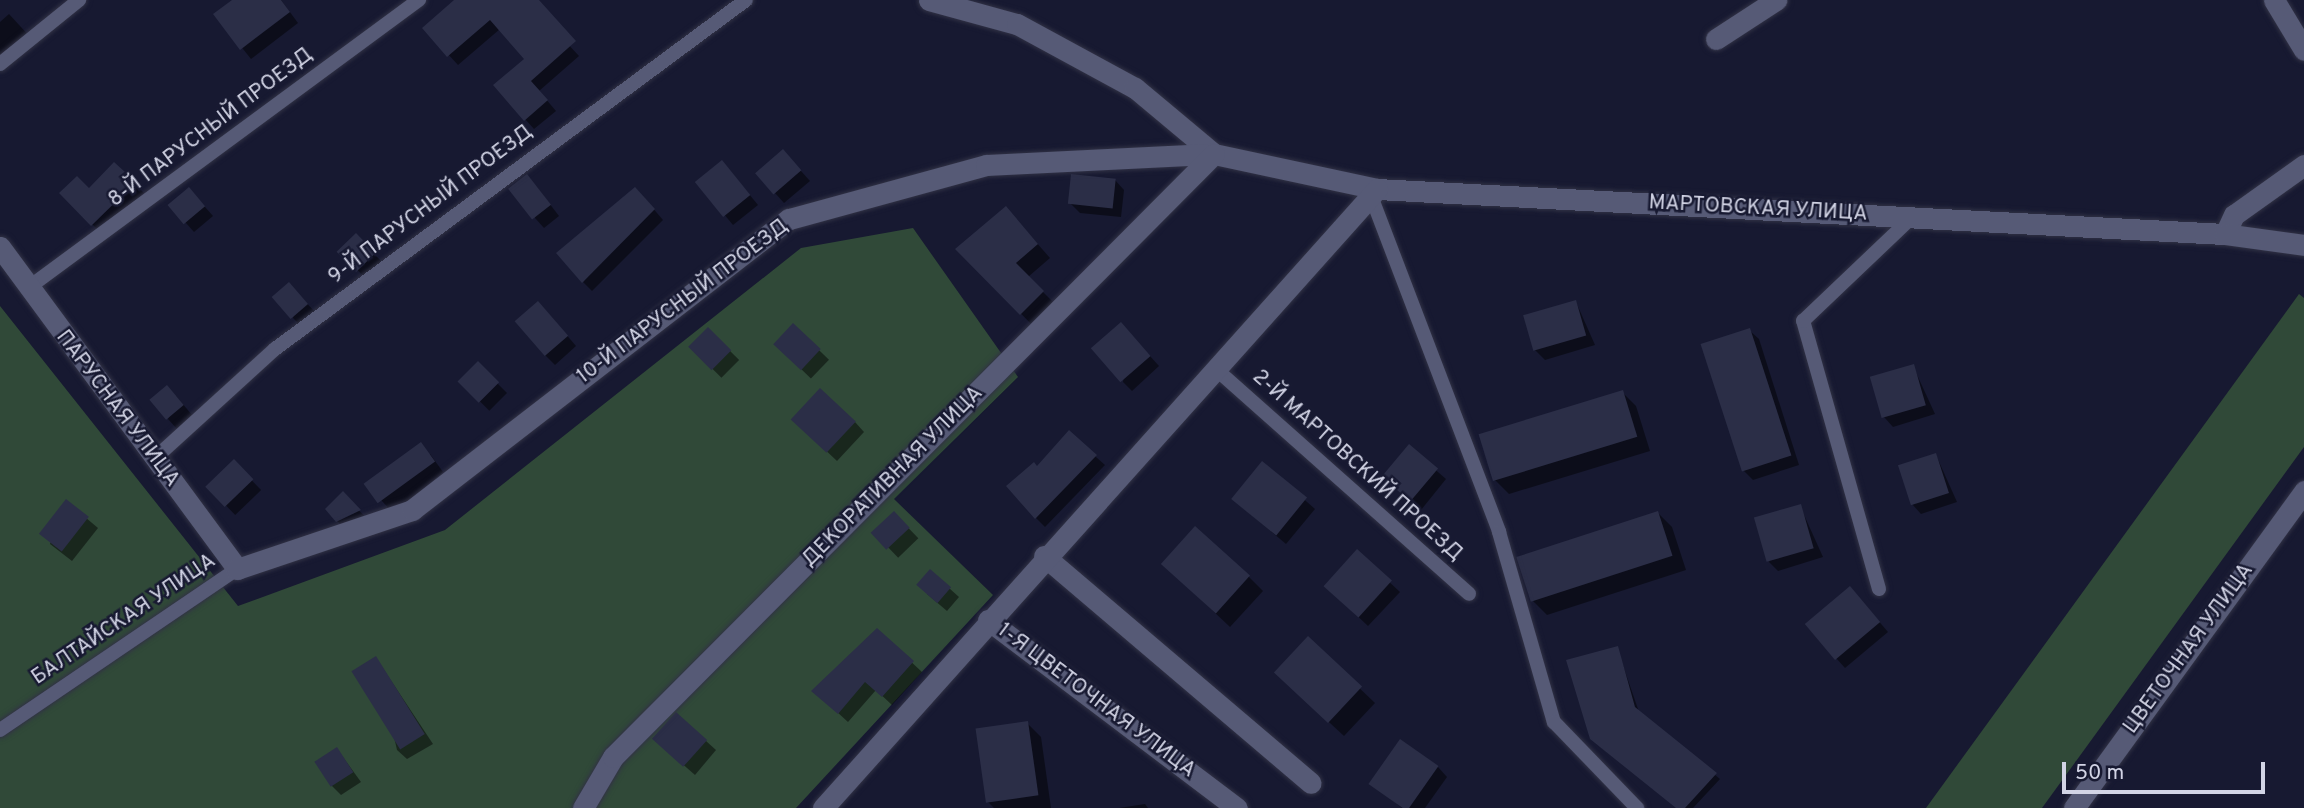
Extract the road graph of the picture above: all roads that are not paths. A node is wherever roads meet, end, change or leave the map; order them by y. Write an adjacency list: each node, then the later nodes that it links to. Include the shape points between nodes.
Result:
1 (79, 0): 9 (lane)
2 (419, 0): 17 (lane, 8-Й ПАРУСНЫЙ ПРОЕЗД)
3 (746, 0): 19 (lane, 9-Й ПАРУСНЫЙ ПРОЕЗД, via 275,349)
4 (929, 0): 10 (street, via 1017,24 1135,88)
5 (1776, 0): 7 (street)
6 (2274, 0): 8 (street)
7 (1716, 39)
8 (2304, 50)
9 (0, 64)
10 (1214, 154): 12 (street, МАРТОВСКАЯ УЛИЦА); 22 (street, 10-Й ПАРУСНЫЙ ПРОЕЗД, via 986,165 789,219 412,510); 28 (street, ДЕКОРАТИВНАЯ УЛИЦА, via 614,757)
11 (2304, 165): 14 (street, via 2234,215)
12 (1374, 193): 13 (street, МАРТОВСКАЯ УЛИЦА); 18 (street); 31 (lane, via 1499,532 1554,722)
13 (1911, 218): 14 (street, МАРТОВСКАЯ УЛИЦА); 23 (lane, via 1803,321)
14 (2225, 234): 15 (street, МАРТОВСКАЯ УЛИЦА)
15 (2304, 245)
16 (0, 247): 17 (street, ПАРУСНАЯ УЛИЦА)
17 (28, 288): 19 (street, ПАРУСНАЯ УЛИЦА)
18 (1217, 370): 21 (street); 24 (lane, 2-Й МАРТОВСКИЙ ПРОЕЗД)
19 (154, 459): 22 (street, ПАРУСНАЯ УЛИЦА)
20 (2304, 491): 32 (street, ЦВЕТОЧНАЯ УЛИЦА)
21 (1044, 556): 25 (street); 27 (street)
22 (237, 569): 26 (lane, БАЛТАЙСКАЯ УЛИЦА)
23 (1879, 589)
24 (1469, 594)
25 (988, 620): 29 (street); 30 (street, 1-Я ЦВЕТОЧНАЯ УЛИЦА)
26 (0, 730)
27 (1311, 783)
28 (583, 808)
29 (822, 808)
30 (1237, 808)
31 (1637, 808)
32 (2074, 808)

